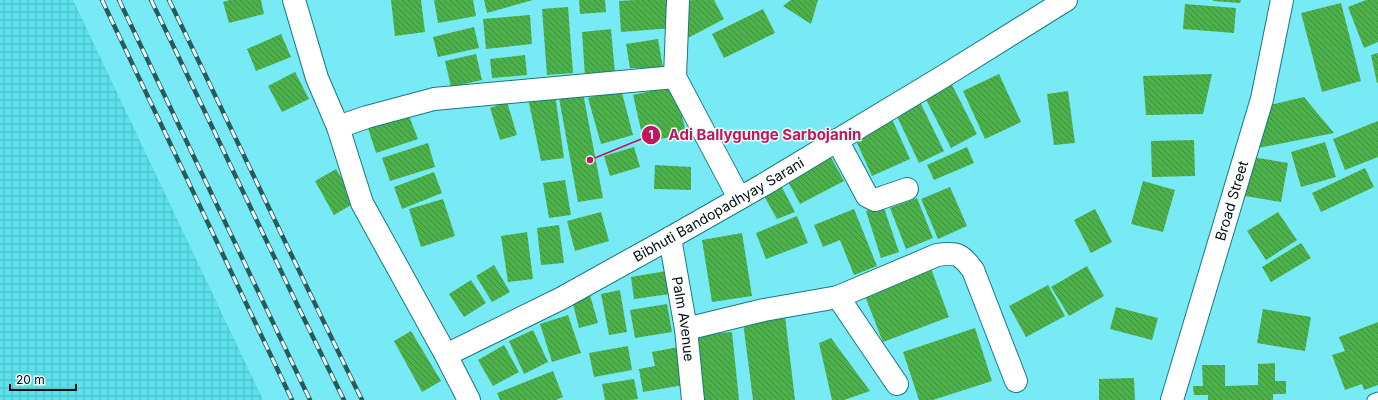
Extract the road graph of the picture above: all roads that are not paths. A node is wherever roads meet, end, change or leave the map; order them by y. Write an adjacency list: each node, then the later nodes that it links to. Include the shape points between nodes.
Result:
1 (294, 0): 6 (street, via 317,78)
2 (678, 0): 5 (street)
3 (1066, 0): 7 (street, Bibhuti Bandopadhyay Sarani)
4 (1282, 0): 19 (street, Broad Street, via 1262,99)
5 (675, 77): 6 (street, via 434,99); 9 (street)
6 (338, 127): 13 (street, via 362,202)
7 (836, 140): 8 (street, via 867,196 875,200); 9 (street, Bibhuti Bandopadhyay Sarani)
8 (907, 189)
9 (739, 198): 10 (street, Bibhuti Bandopadhyay Sarani)
10 (670, 238): 12 (street, Palm Avenue); 13 (street, Bibhuti Bandopadhyay Sarani, via 562,298)
11 (838, 297): 12 (street, via 764,310); 14 (street, via 937,255 952,253 964,258 973,270); 15 (street)
12 (686, 329): 18 (street, Palm Avenue)
13 (446, 355): 17 (street)
14 (1016, 381)
15 (897, 384)
16 (1378, 398): 20 (lane)
17 (469, 400)
18 (693, 400)
19 (1172, 400)
20 (1373, 400)

